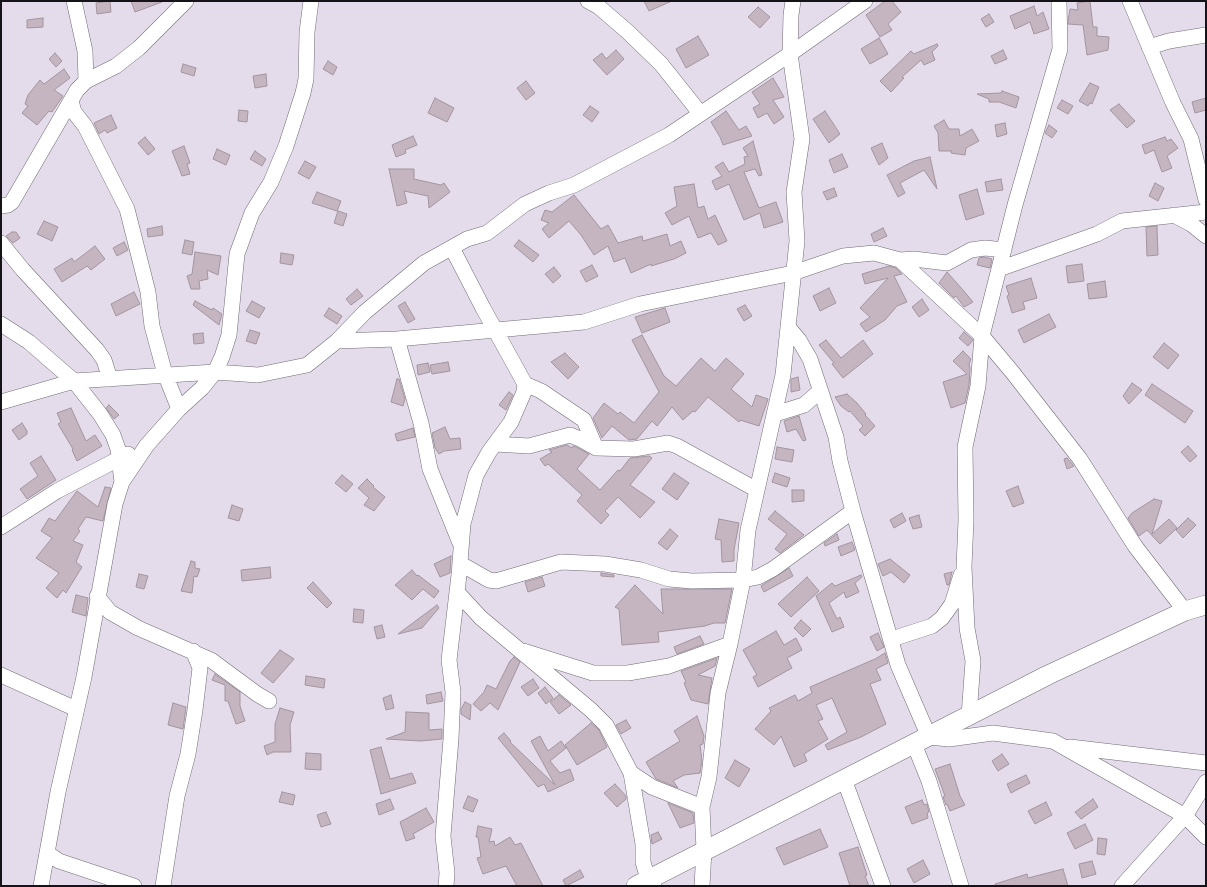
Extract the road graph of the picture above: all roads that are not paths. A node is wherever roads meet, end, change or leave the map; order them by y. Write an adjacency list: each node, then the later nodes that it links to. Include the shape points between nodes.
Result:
1 (74, 1): 12 (street, via 85,51)
2 (186, 1): 12 (street, via 139,48 116,66)
3 (311, 1): 32 (street, via 303,94 286,146 271,182 252,214 237,254 229,335)
4 (588, 1): 14 (street, via 628,32 661,64)
5 (793, 1): 11 (street, via 790,15)
6 (865, 1): 11 (street)
7 (1059, 1): 22 (street, via 1060,50)
8 (1130, 1): 10 (street)
9 (1206, 35): 10 (street)
10 (1150, 47): 15 (street, via 1191,139)
11 (790, 54): 14 (street); 25 (street, via 802,140 794,192 797,241)
12 (86, 81): 13 (street, via 76,90)
13 (71, 101): 16 (street, via 12,202); 33 (street, via 74,112 85,126 128,209 148,292 152,326)
14 (700, 112): 21 (street, via 669,135 574,185 526,204 487,233 467,239)
15 (1206, 200)
16 (1, 206)
17 (1206, 212): 18 (street)
18 (1174, 215): 19 (street); 24 (street, via 1122,221 1097,234)
19 (1206, 236)
20 (1, 243): 34 (street, via 97,350 104,360)
21 (452, 248): 28 (street); 31 (street, via 424,263 365,312)
22 (1004, 250): 23 (street, via 971,250 946,263); 24 (street)
23 (900, 260): 25 (street, via 874,253 843,256); 29 (street)
24 (999, 269): 29 (street)
25 (793, 273): 27 (street); 28 (street, via 640,304 584,322)
26 (1, 324): 35 (street, via 30,342)
27 (788, 327): 37 (street, via 810,359); 42 (street, via 783,375)
28 (495, 330): 30 (street); 36 (street)
29 (982, 336): 53 (street, via 978,386 964,447); 59 (street, via 1080,459 1136,546)
30 (397, 340): 31 (street); 51 (street, via 421,423 430,469)
31 (337, 341): 32 (street, via 307,365 294,369 258,375)
32 (215, 372): 33 (street); 40 (street)
33 (165, 374): 34 (street); 40 (street)
34 (110, 379): 35 (street)
35 (74, 381): 38 (street); 46 (street, via 113,435)
36 (525, 384): 44 (street, via 511,422); 45 (street, via 545,393 584,420)
37 (820, 391): 39 (street); 41 (street)
38 (1, 402)
39 (804, 405): 41 (street); 42 (street)
40 (179, 409): 43 (street)
41 (827, 410): 49 (street)
42 (775, 414): 48 (street)
43 (147, 444): 46 (street); 47 (street)
44 (494, 444): 45 (street, via 529,446 570,435); 51 (street, via 476,475 462,524)
45 (596, 448): 48 (street, via 634,449 668,443)
46 (120, 458): 47 (street); 50 (street, via 57,491)
47 (122, 482): 56 (street, via 110,527)
48 (757, 490): 54 (street, via 748,530)
49 (854, 511): 54 (street, via 773,569 758,577); 61 (street)
50 (1, 527)
51 (461, 546): 52 (street)
52 (460, 564): 54 (street, via 489,580 496,581 561,562 606,564 641,570 669,579); 55 (street)
53 (964, 567): 61 (street, via 952,604 942,618 932,626); 68 (street, via 967,628 973,662)
54 (743, 580): 62 (street)
55 (457, 592): 63 (street, via 481,618); 84 (street, via 449,660 453,692 443,836)
56 (97, 596): 58 (street); 60 (street)
57 (1206, 605): 59 (main road)
58 (110, 612): 60 (street); 64 (street, via 138,628 193,651)
59 (1185, 612): 68 (main road, via 1048,675)
60 (93, 622): 67 (street)
61 (892, 639): 69 (street)
62 (730, 644): 63 (street, via 669,666 628,673 593,673); 75 (street, via 718,693 709,778)
63 (517, 649): 72 (street, via 606,725)
64 (205, 664): 66 (street); 83 (street, via 188,754 177,796)
65 (1, 674): 67 (street)
66 (269, 701)
67 (76, 709): 79 (street, via 59,784)
68 (969, 716): 69 (main road)
69 (922, 740): 70 (street, via 993,733 1053,741); 73 (main road); 87 (street, via 929,781)
70 (1063, 746): 71 (street); 76 (street)
71 (1206, 763)
72 (631, 773): 75 (street, via 652,787); 80 (street, via 643,844)
73 (844, 779): 78 (main road); 86 (street)
74 (1206, 782): 76 (street)
75 (702, 807): 78 (street)
76 (1185, 816): 77 (street); 88 (street)
77 (1206, 837)
78 (704, 850): 80 (main road); 85 (street)
79 (53, 857): 81 (street, via 44,870); 82 (street)
80 (646, 884)
81 (41, 886)
82 (134, 886)
83 (163, 886)
84 (446, 886)
85 (702, 886)
86 (882, 886)
87 (961, 886)
88 (1122, 886)

